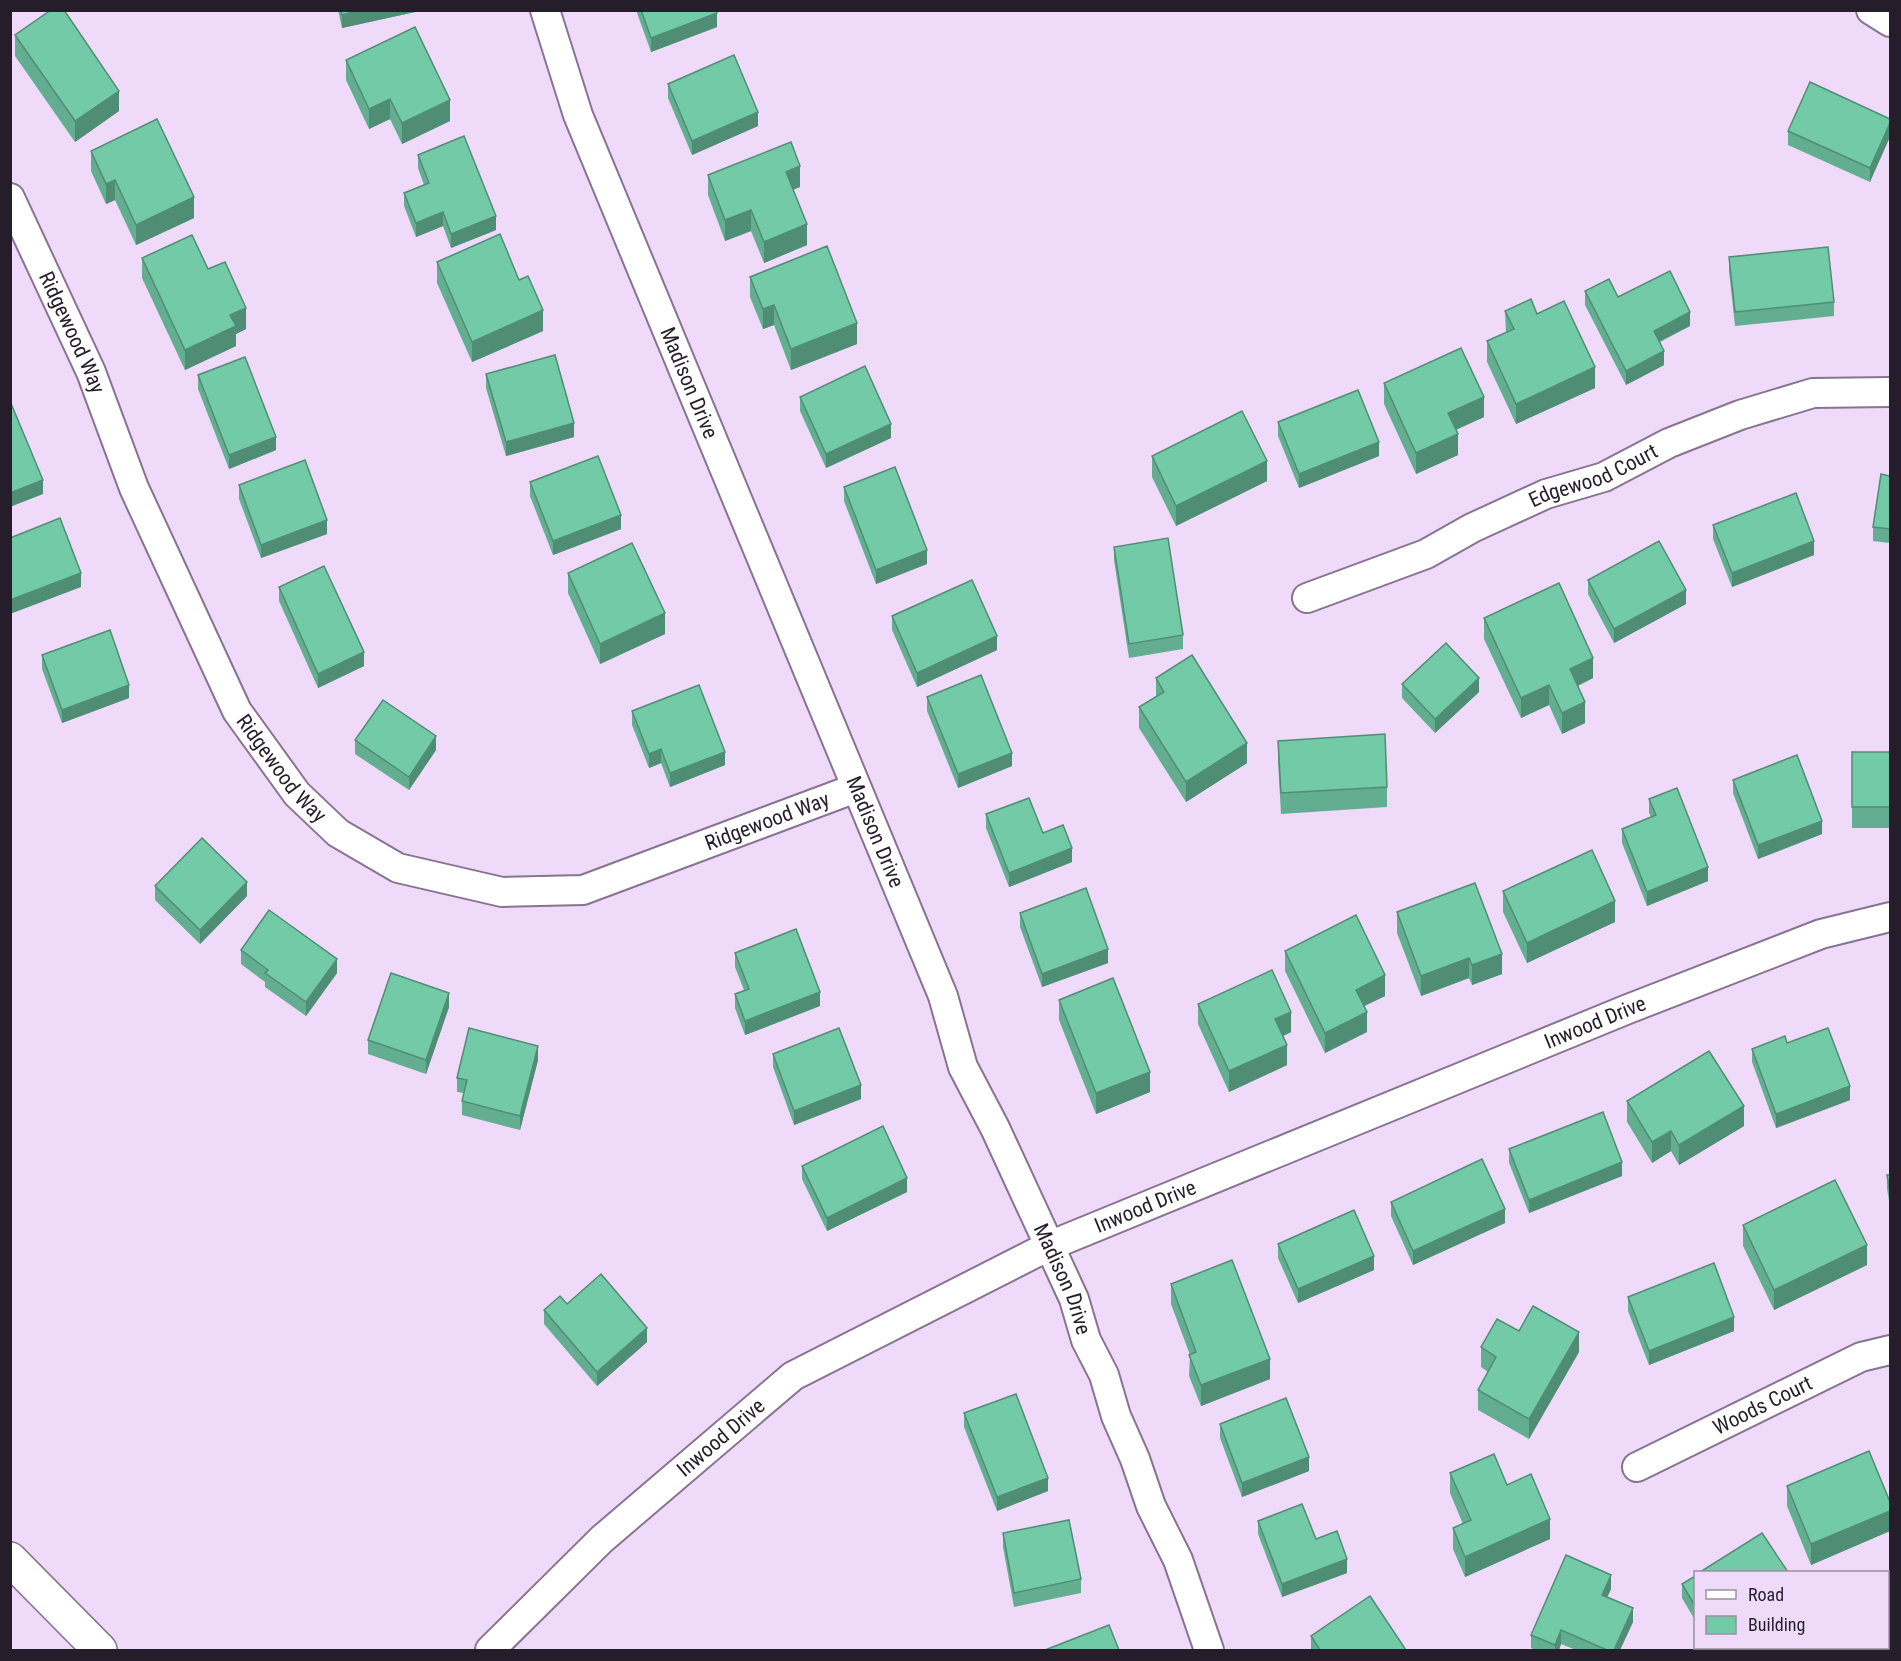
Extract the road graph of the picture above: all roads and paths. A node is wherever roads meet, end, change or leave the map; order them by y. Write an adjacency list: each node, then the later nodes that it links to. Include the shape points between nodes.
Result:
1 (545, 10): 7 (street, Madison Drive, via 578,115)
2 (1871, 10): 3 (street)
3 (1890, 22)
4 (10, 198): 7 (street, Ridgewood Way, via 91,372 134,488 237,711 297,794 338,833 398,868 502,892 583,890)
5 (1890, 392): 6 (street, Edgewood Court, via 1813,393 1740,415 1670,443 1604,477 1546,494 1426,554)
6 (1307, 598)
7 (856, 788): 9 (street, Madison Drive, via 943,996 963,1067)
8 (1890, 917): 9 (street, Inwood Drive, via 1821,934 1628,1009)
9 (1049, 1246): 14 (street, Inwood Drive, via 793,1376 602,1539); 15 (street, Madison Drive, via 1104,1375 1151,1506 1178,1560)
10 (1890, 1350): 11 (street, Woods Court, via 1861,1357)
11 (1637, 1467)
12 (10, 1559): 13 (main road)
13 (99, 1650)
14 (490, 1650)
15 (1209, 1650)

